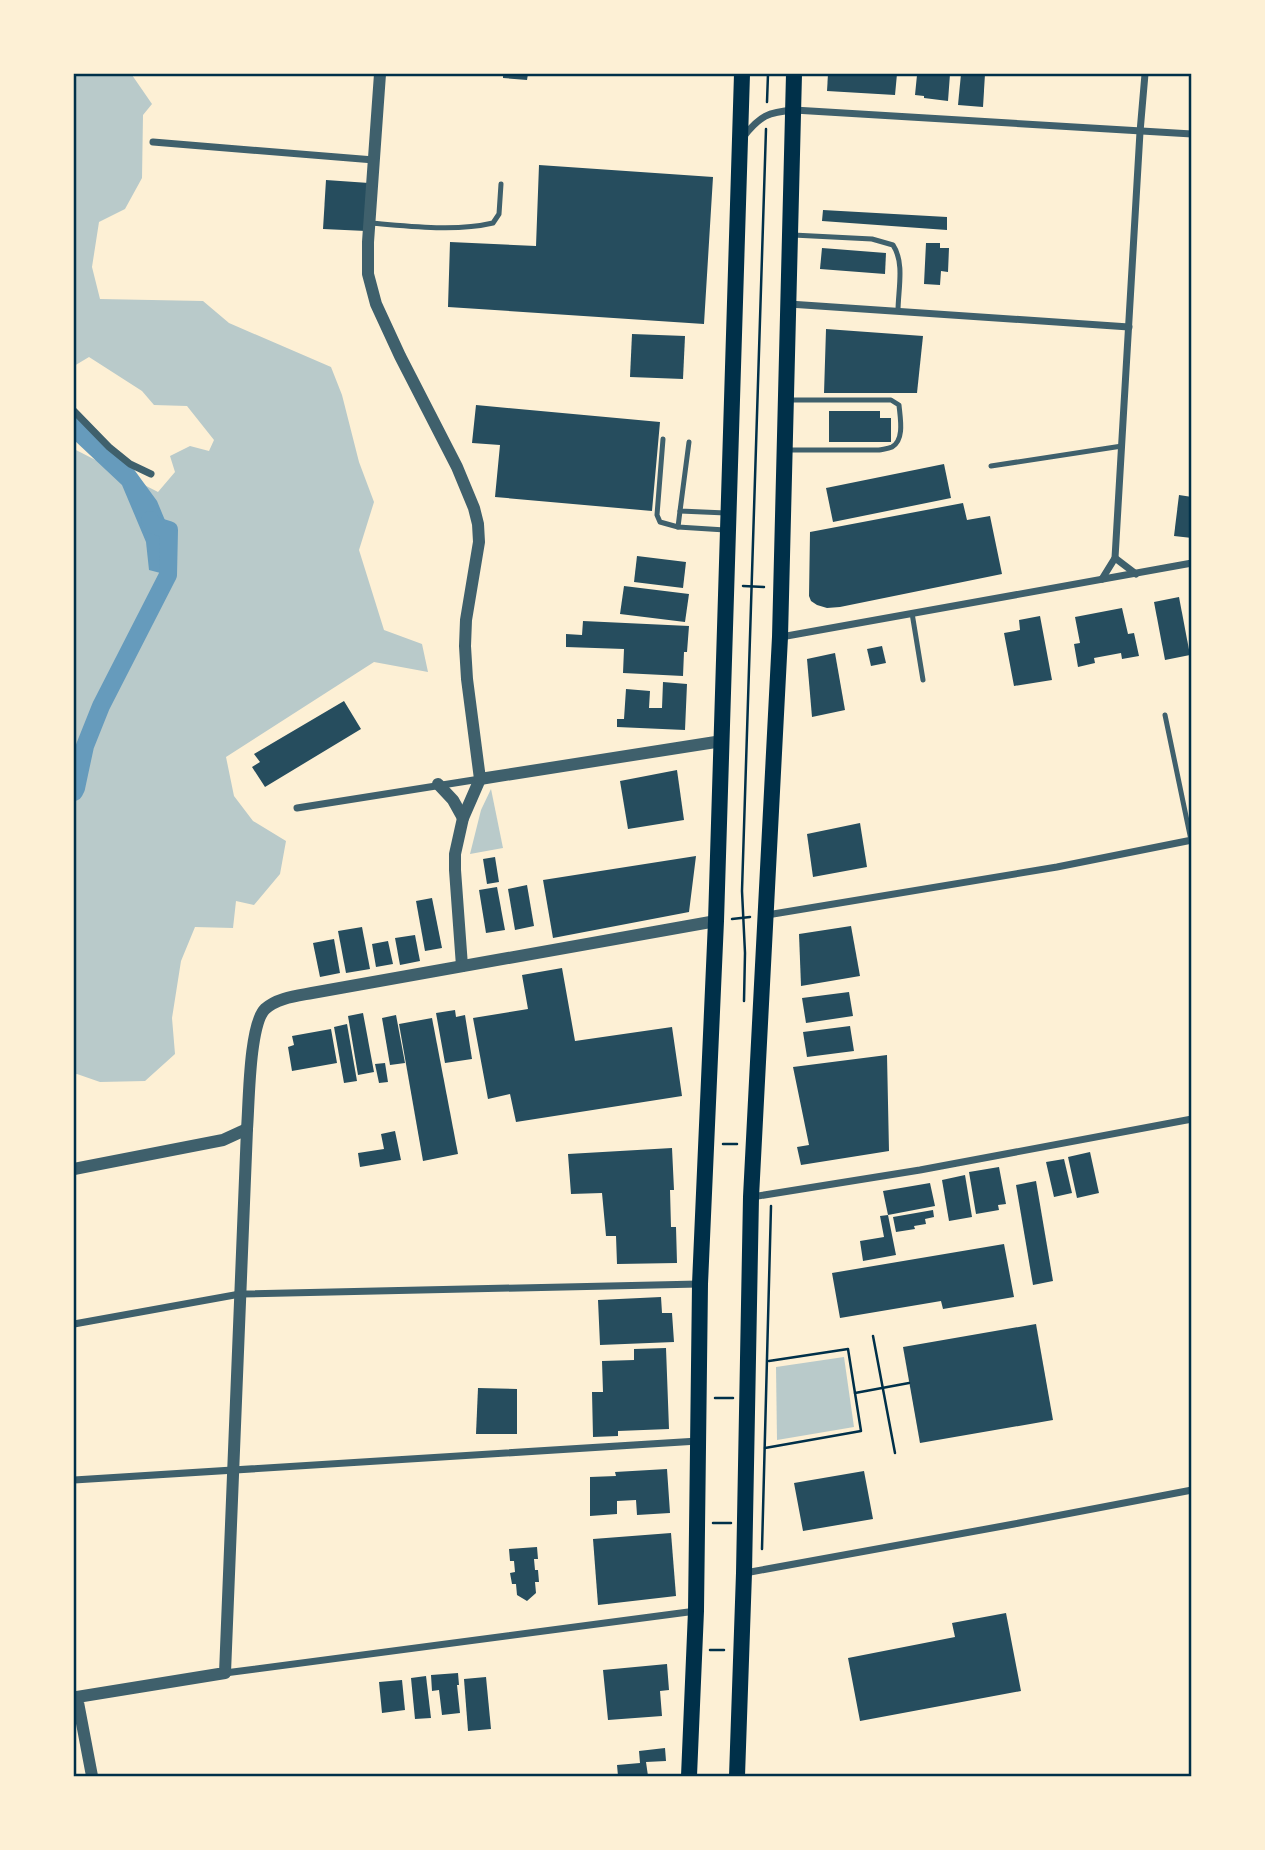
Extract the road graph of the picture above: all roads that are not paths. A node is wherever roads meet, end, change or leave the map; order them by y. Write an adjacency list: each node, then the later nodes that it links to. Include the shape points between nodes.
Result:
1 (380, 74): 10 (street)
2 (742, 74): 8 (highway)
3 (794, 74): 5 (highway)
4 (1145, 74): 6 (street)
5 (794, 110): 6 (street); 8 (street, via 766,114); 13 (highway)
6 (1140, 132): 7 (street); 16 (street)
7 (1192, 134)
8 (740, 141): 26 (highway)
9 (153, 142): 10 (street)
10 (374, 160): 12 (street)
11 (502, 184): 12 (lane, via 499,214 493,223 476,227)
12 (370, 223): 37 (street, via 369,274 376,304 457,467 478,524 465,646)
13 (791, 234): 14 (highway); 15 (lane, via 893,244 900,263)
14 (789, 304): 15 (street); 17 (highway)
15 (898, 311): 16 (street)
16 (1129, 327): 21 (street)
17 (787, 400): 22 (highway); 22 (lane, via 891,400 899,405 900,433 892,447 879,450)
18 (74, 411): 24 (street, via 108,447)
19 (663, 439): 27 (lane, via 657,515 660,522)
20 (689, 442): 25 (lane)
21 (1122, 446): 23 (lane); 28 (street)
22 (785, 450): 33 (highway)
23 (991, 466)
24 (151, 474)
25 (680, 511): 26 (lane); 27 (lane)
26 (729, 522): 27 (lane); 36 (highway)
27 (678, 527)
28 (1115, 558): 30 (street); 31 (street)
29 (1192, 564): 30 (street)
30 (1136, 574): 31 (street)
31 (1102, 579): 32 (street)
32 (912, 613): 33 (street); 34 (lane)
33 (780, 637): 42 (highway)
34 (923, 680)
35 (1165, 715): 41 (lane)
36 (722, 741): 37 (street); 43 (highway)
37 (480, 779): 38 (street); 40 (street)
38 (438, 784): 39 (street); 40 (street)
39 (297, 808)
40 (463, 818): 44 (street, via 455,870)
41 (1191, 840): 42 (street)
42 (767, 915): 50 (highway)
43 (716, 920): 44 (street); 51 (highway)
44 (462, 966): 46 (street, via 273,1004 262,1013 254,1040)
45 (1192, 1119): 50 (street)
46 (247, 1129): 47 (street); 48 (street)
47 (223, 1140): 48 (street); 49 (street)
48 (246, 1151): 52 (street)
49 (74, 1169)
50 (751, 1197): 58 (highway)
51 (700, 1284): 52 (street); 54 (highway)
52 (240, 1294): 53 (street); 55 (street)
53 (74, 1324)
54 (699, 1441): 55 (street); 59 (highway)
55 (234, 1469): 56 (street); 60 (street)
56 (74, 1480)
57 (1192, 1490): 58 (street)
58 (744, 1573): 64 (highway)
59 (696, 1611): 60 (street); 63 (highway)
60 (225, 1673): 61 (street)
61 (75, 1697): 62 (street)
62 (92, 1776)
63 (689, 1776)
64 (737, 1776)

